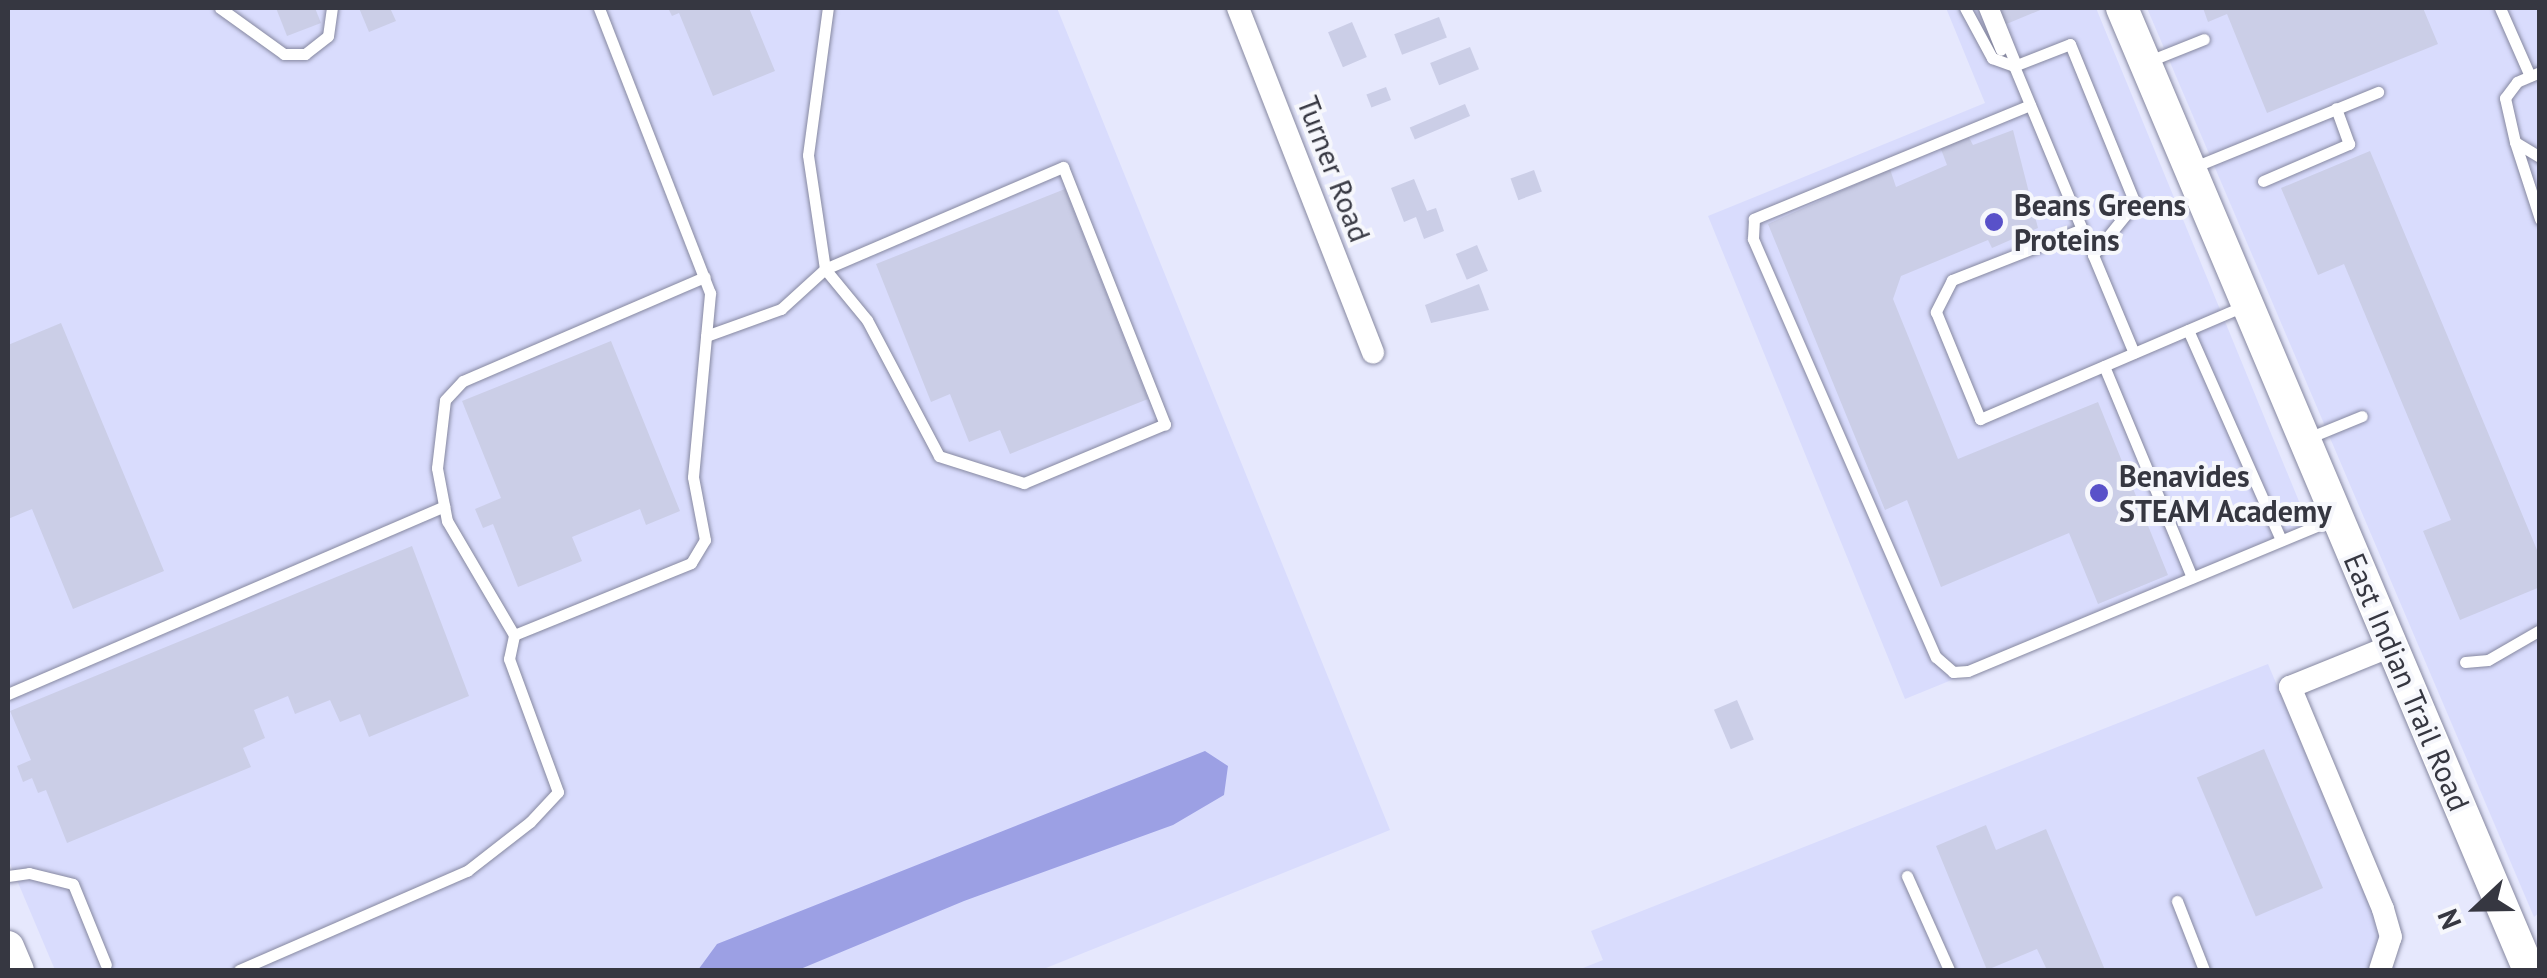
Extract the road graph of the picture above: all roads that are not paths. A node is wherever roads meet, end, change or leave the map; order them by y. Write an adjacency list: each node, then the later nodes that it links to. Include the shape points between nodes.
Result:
1 (220, 8): 2 (lane, via 284,54 305,54 328,36)
2 (332, 8)
3 (599, 8): 26 (lane)
4 (828, 8): 25 (lane, via 808,155)
5 (1238, 8): 30 (street, Turner Road)
6 (1965, 8): 13 (lane, via 1992,58)
7 (1984, 8): 13 (lane)
8 (1993, 8): 13 (lane)
9 (2122, 8): 12 (main road, East Indian Trail Road)
10 (2500, 8): 14 (lane)
11 (2204, 39): 12 (lane)
12 (2145, 63): 20 (main road, East Indian Trail Road)
13 (2012, 65): 16 (lane); 24 (lane, via 2070,44 2135,202)
14 (2535, 74): 18 (lane, via 2506,98)
15 (2378, 92): 17 (lane)
16 (2030, 105): 23 (lane); 38 (lane, via 1754,220 1753,239 1945,667 1968,671)
17 (2336, 108): 20 (lane); 21 (lane, via 2349,144)
18 (2515, 142): 19 (lane); 22 (lane)
19 (2540, 157)
20 (2190, 169): 27 (main road, East Indian Trail Road)
21 (2264, 181)
22 (2540, 219)
23 (2082, 229): 24 (lane); 32 (lane, via 1952,280 1936,312 1980,420)
24 (2093, 255): 31 (lane)
25 (825, 269): 25 (lane, via 1060,168 1070,173 1165,424 1024,484 944,459 867,320); 29 (lane, via 781,308)
26 (705, 278): 29 (lane); 35 (lane, via 463,382 445,400 438,427)
27 (2247, 304): 28 (lane); 34 (main road, East Indian Trail Road)
28 (2188, 330): 31 (lane); 37 (lane)
29 (706, 336): 40 (lane, via 693,477 705,540 691,564)
30 (1373, 353)
31 (2134, 353): 32 (lane)
32 (2104, 366): 38 (lane)
33 (2362, 416): 34 (lane)
34 (2304, 439): 36 (main road, East Indian Trail Road)
35 (444, 506): 40 (lane, via 464,556); 43 (lane)
36 (2337, 517): 37 (lane); 41 (main road, East Indian Trail Road)
37 (2281, 540): 38 (lane)
38 (2192, 577)
39 (2540, 630): 42 (lane, via 2488,660)
40 (514, 635): 51 (lane, via 509,659 558,792 467,871)
41 (2391, 646): 48 (main road, East Indian Trail Road); 54 (street, via 2290,686 2391,938)
42 (2465, 662)
43 (8, 694)
44 (8, 876): 49 (lane, via 29,873 74,884)
45 (1907, 876): 52 (lane)
46 (2176, 902): 53 (lane)
47 (8, 947): 50 (main road)
48 (2528, 962)
49 (106, 964)
50 (18, 970)
51 (239, 970)
52 (1949, 970)
53 (2204, 970)
54 (2380, 970)

